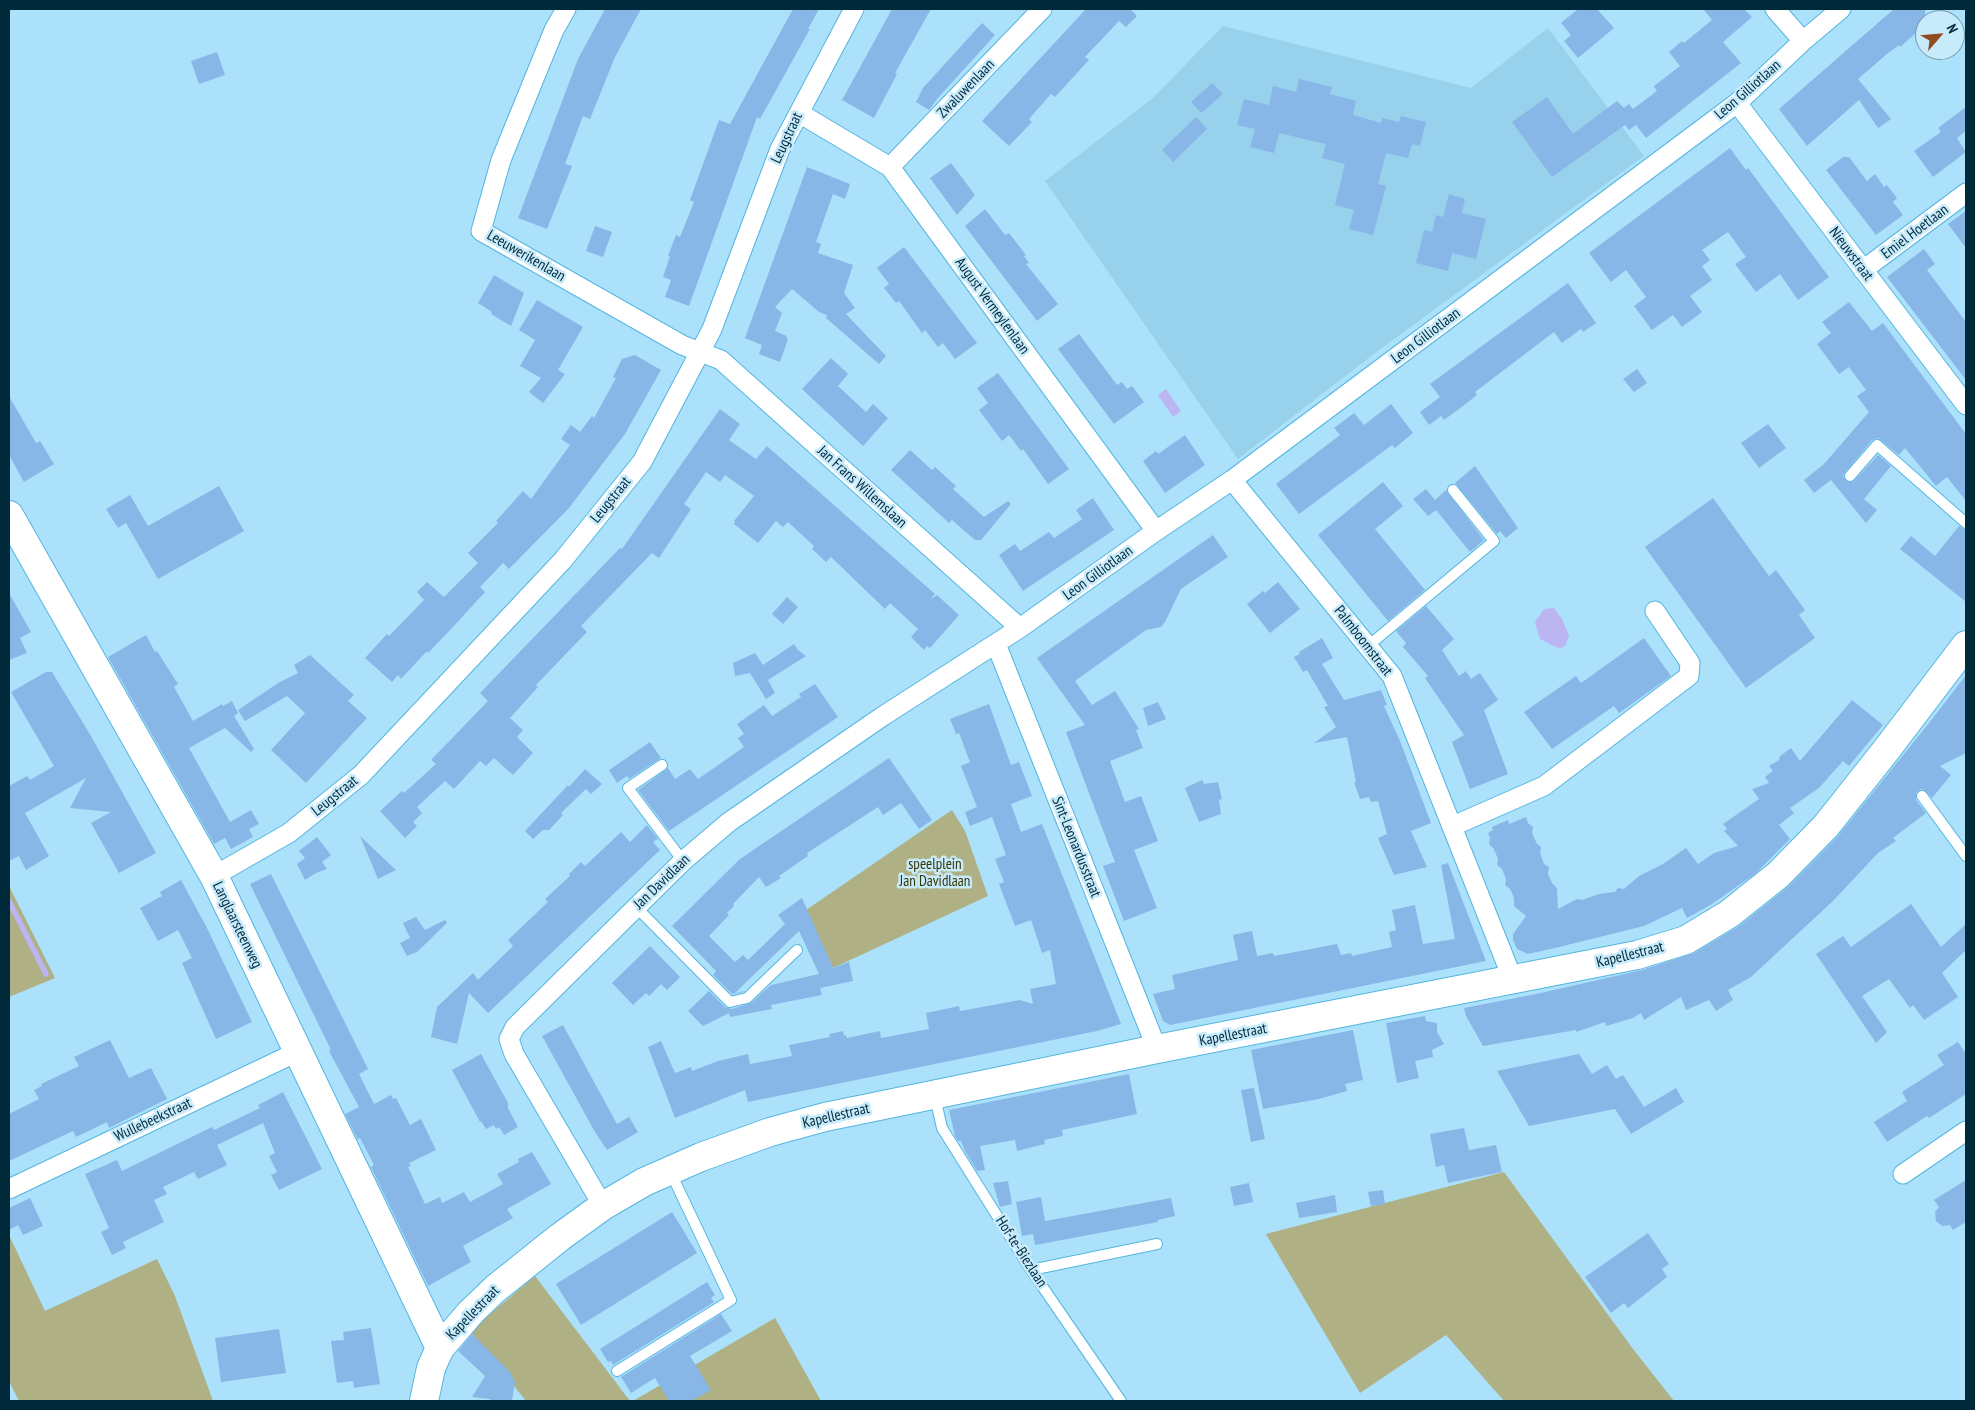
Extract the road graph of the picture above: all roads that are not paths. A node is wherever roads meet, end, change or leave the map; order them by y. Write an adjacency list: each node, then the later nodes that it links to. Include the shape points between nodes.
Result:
1 (566, 9): 12 (street, Leeuwerikenlaan, via 554,30 502,160 481,231 682,345)
2 (854, 9): 8 (street, Leugstraat)
3 (1042, 9): 9 (street, Zwaluwenlaan)
4 (1775, 9): 6 (street)
5 (1842, 9): 6 (street, Leon Gilliotlaan)
6 (1803, 41): 7 (street, Leon Gilliotlaan)
7 (1737, 103): 11 (street, Nieuwstraat); 15 (street, Leon Gilliotlaan)
8 (799, 113): 9 (street, August Vermeylenlaan); 12 (street, Leugstraat, via 780,149)
9 (890, 168): 19 (street, August Vermeylenlaan)
10 (1966, 193): 11 (street, Emiel Hoetlaan)
11 (1863, 270): 13 (street, Nieuwstraat)
12 (701, 352): 21 (street, Jan Frans Willemslaan, via 721,360); 30 (street, Leugstraat, via 642,462 563,560 360,775 289,833)
13 (1966, 405)
14 (1850, 476): 18 (lane, via 1877,445)
15 (1232, 480): 19 (street, Leon Gilliotlaan); 24 (street, Palmboomstraat)
16 (1453, 490): 24 (lane, via 1494,541)
17 (9, 515): 30 (street, Langlaarsteenweg)
18 (1966, 523)
19 (1156, 531): 21 (street, Leon Gilliotlaan)
20 (1655, 611): 27 (street, via 1690,663 1689,676 1544,786)
21 (1020, 628): 22 (street, Leon Gilliotlaan)
22 (996, 644): 29 (street, Jan Davidlaan, via 883,716 729,822); 34 (street, Sint-Leonardusstraat)
23 (1966, 645): 33 (street, Kapellestraat, via 1889,753 1826,826 1778,875 1729,914 1686,940 1637,955)
24 (1368, 646): 27 (street, Palmboomstraat, via 1392,676)
25 (662, 765): 29 (lane, via 628,788)
26 (1922, 796): 28 (lane)
27 (1453, 826): 33 (street, Palmboomstraat)
28 (1966, 856)
29 (683, 861): 31 (street, Jan Davidlaan)
30 (214, 876): 35 (street, Langlaarsteenweg)
31 (636, 907): 32 (lane, via 730,1002 747,998); 41 (street, Jan Davidlaan, via 515,1027 509,1039 514,1054)
32 (797, 950)
33 (1513, 980): 34 (street, Kapellestraat)
34 (1157, 1050): 36 (street, Kapellestraat)
35 (297, 1052): 40 (street, Wullebeekstraat); 44 (street, Langlaarsteenweg)
36 (935, 1096): 38 (street, Kapellestraat, via 825,1117 770,1132); 43 (lane, Hof-te-Biezlaan, via 942,1128)
37 (1966, 1131): 39 (street)
38 (670, 1170): 41 (street, Kapellestraat); 45 (lane, via 731,1300)
39 (1902, 1174)
40 (9, 1189)
41 (603, 1206): 44 (street, Kapellestraat, via 495,1289)
42 (1156, 1244): 43 (lane)
43 (1031, 1270): 47 (lane, Hof-te-Biezlaan)
44 (440, 1348): 46 (street, Kapellestraat, via 431,1368)
45 (617, 1371)
46 (424, 1401)
47 (1121, 1401)

